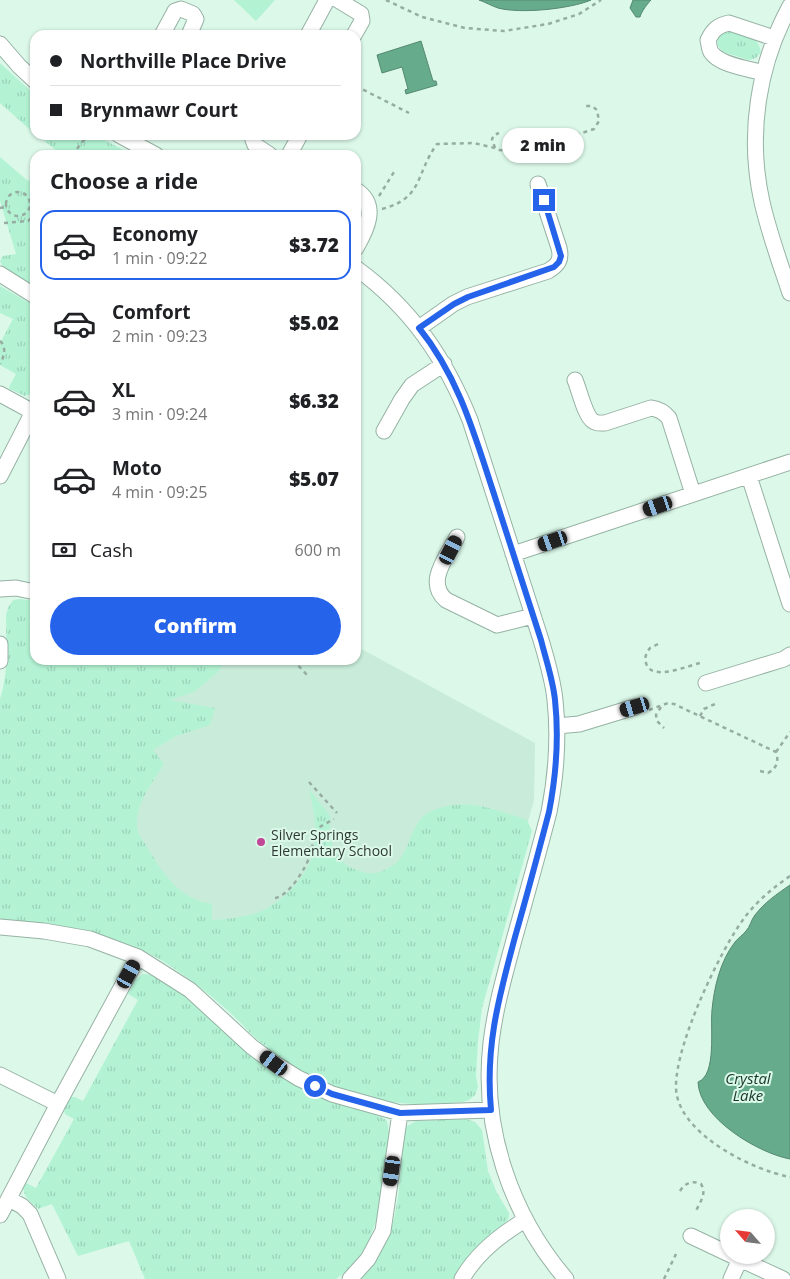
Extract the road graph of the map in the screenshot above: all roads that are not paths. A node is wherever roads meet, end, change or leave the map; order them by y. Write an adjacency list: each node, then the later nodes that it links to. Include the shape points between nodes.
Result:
1 (327, 0): 6 (street)
2 (338, 0): 7 (street, via 360,12 362,16)
3 (790, 6): 8 (street)
4 (165, 30): 5 (street, via 175,11 181,9 195,16)
5 (192, 30)
6 (311, 30)
7 (356, 30)
8 (774, 38): 10 (street); 10 (street, via 729,23 716,28 708,40 710,52 716,57)
9 (0, 44): 11 (street)
10 (764, 73): 22 (street, via 757,108 757,170 762,202)
11 (30, 77)
12 (129, 140): 14 (street)
13 (253, 140): 15 (street)
14 (147, 150)
15 (262, 150)
16 (538, 184): 23 (street, via 559,248 559,262 548,271 468,297)
17 (361, 194): 18 (street, via 368,203 370,216)
18 (361, 238)
19 (361, 272): 23 (street, via 397,302)
20 (0, 274): 21 (street)
21 (30, 293)
22 (790, 293)
23 (419, 328): 24 (street)
24 (444, 364): 29 (street, via 412,385); 35 (street, via 470,420)
25 (575, 380): 33 (street, via 594,422 605,422 651,408 664,412 669,418)
26 (0, 394): 27 (street)
27 (30, 408)
28 (30, 418): 31 (street)
29 (384, 431)
30 (790, 462): 32 (street)
31 (0, 476)
32 (748, 476): 33 (street); 38 (street)
33 (693, 494): 35 (street)
34 (457, 537): 39 (street, via 436,583 441,595 497,625)
35 (513, 554): 39 (street)
36 (0, 589): 37 (street)
37 (30, 591)
38 (790, 604)
39 (533, 616): 45 (street, via 551,677)
40 (0, 644): 42 (street)
41 (790, 655): 43 (street)
42 (0, 661)
43 (706, 683)
44 (640, 709): 45 (street)
45 (557, 726): 50 (street, via 549,812 494,1021 489,1066)
46 (0, 927): 47 (street, via 90,939)
47 (138, 957): 49 (street); 51 (street, via 190,990 252,1046 298,1078 332,1094)
48 (0, 1075): 49 (street)
49 (58, 1104): 52 (street)
50 (491, 1110): 51 (street); 54 (street, via 502,1165)
51 (400, 1113): 60 (street, via 383,1231 368,1259)
52 (9, 1199): 53 (street); 59 (street, via 30,1214)
53 (0, 1215)
54 (525, 1220): 61 (street, via 478,1256); 62 (street, via 544,1252)
55 (691, 1236): 56 (street)
56 (720, 1249)
57 (733, 1264): 63 (street)
58 (751, 1264): 64 (street)
59 (58, 1279)
60 (350, 1279)
61 (462, 1279)
62 (566, 1279)
63 (731, 1279)
64 (783, 1279)

